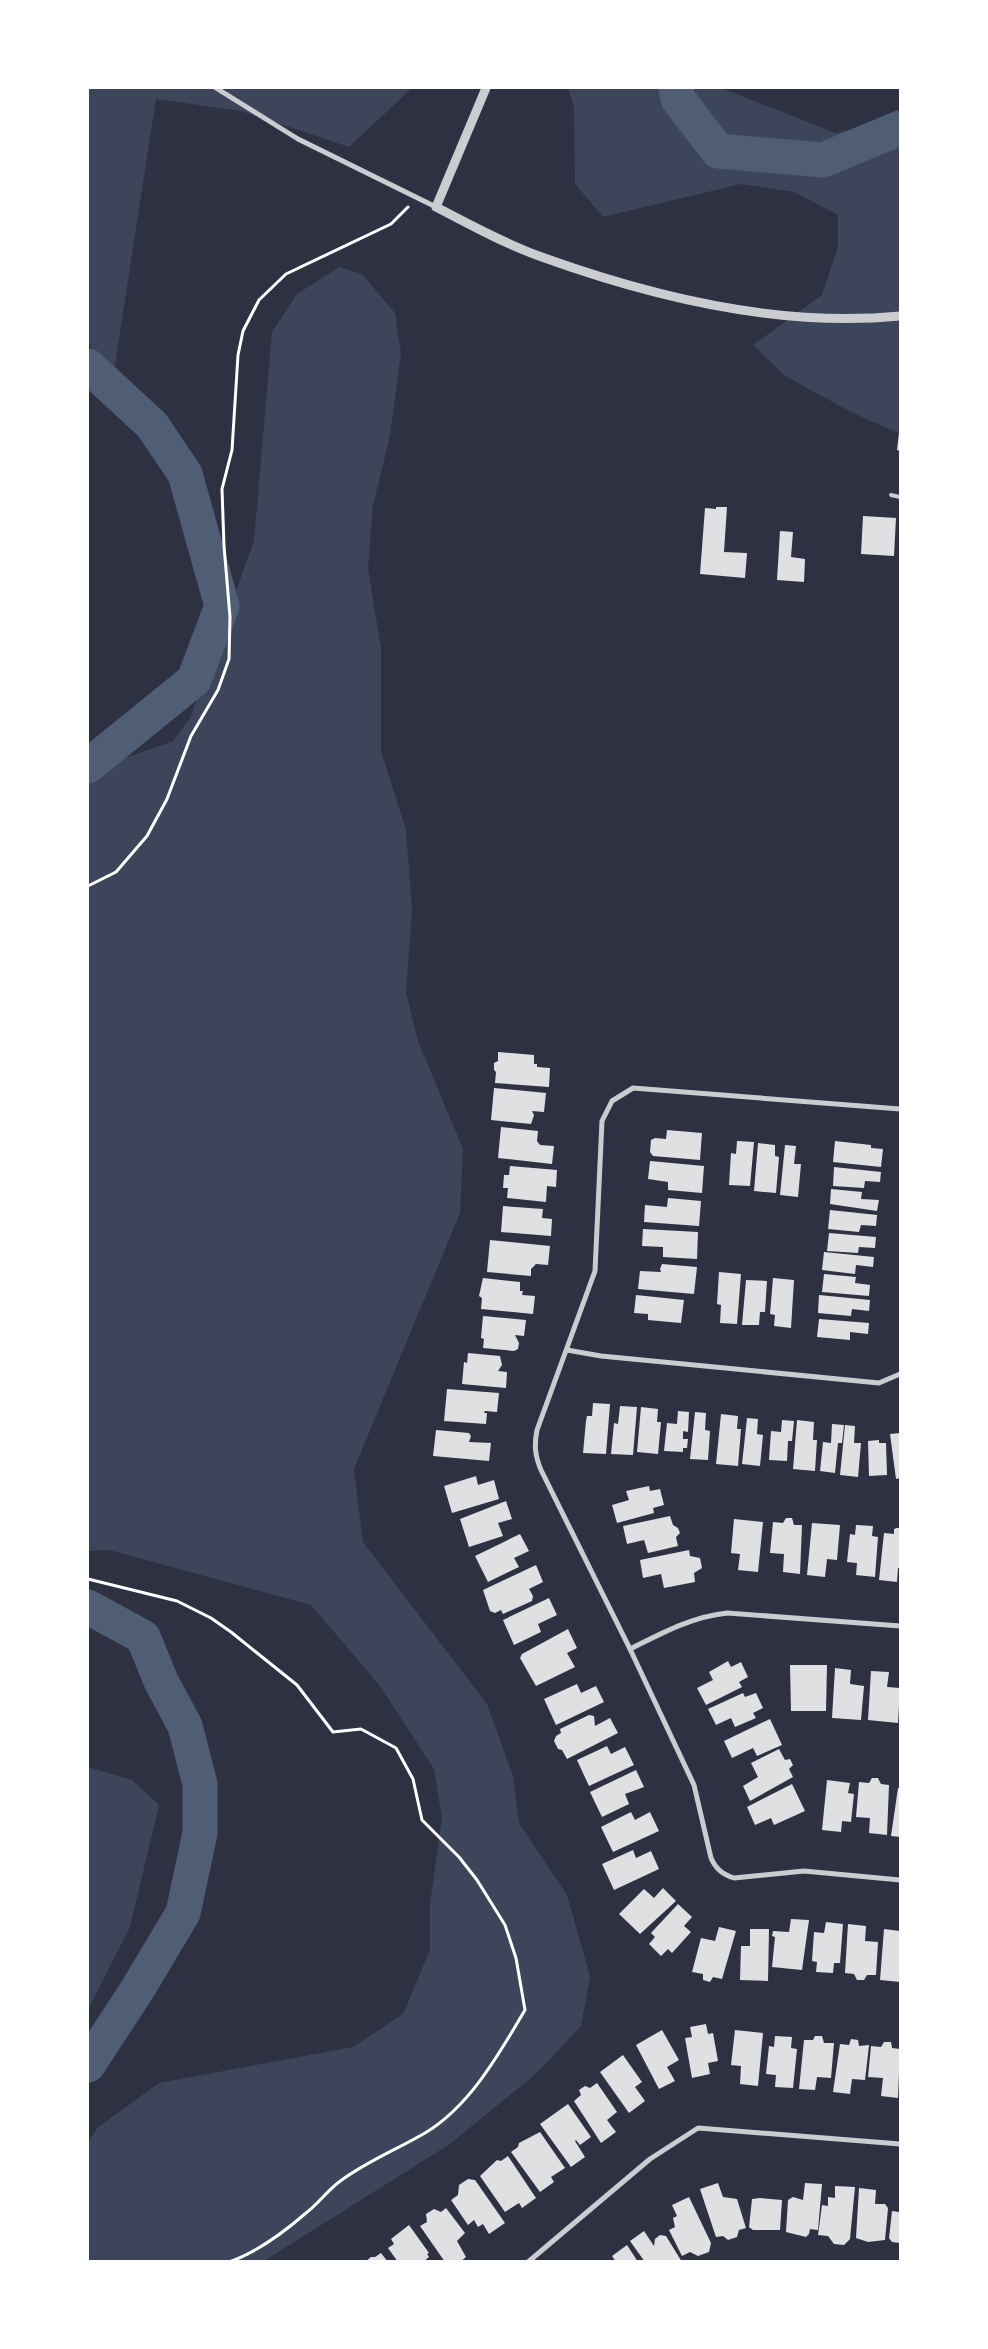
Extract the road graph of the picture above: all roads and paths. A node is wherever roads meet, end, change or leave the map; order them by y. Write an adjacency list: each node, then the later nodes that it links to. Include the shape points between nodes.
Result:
1 (216, 88): 3 (street, via 298,139)
2 (486, 88): 4 (street)
3 (418, 198): 4 (street); 8 (path, via 390,224 286,274 259,300 242,331 232,450 222,489 230,617 229,659 218,690 191,736 167,799 147,836 116,872)
4 (436, 206): 5 (street, via 538,256 666,295 740,310 810,318)
5 (900, 316)
6 (891, 495): 7 (lane)
7 (900, 497)
8 (88, 886)
9 (900, 1109): 10 (street, via 633,1088 612,1100 602,1121 595,1271)
10 (567, 1350): 11 (street, via 879,1383); 14 (street, via 536,1430 536,1458)
11 (900, 1374)
12 (88, 1579): 17 (path, via 178,1602 211,1618 297,1685 333,1732 361,1729 396,1748 413,1779 422,1820 477,1880 504,1925 516,1958 525,2010 495,2060 466,2098 426,2132 373,2159 338,2183 307,2213 251,2254)
13 (900, 1626): 14 (street, via 727,1613 704,1615)
14 (630, 1649): 15 (street, via 694,1785 711,1858 719,1872 734,1878 804,1871)
15 (900, 1880)
16 (900, 2144): 18 (street, via 698,2128 650,2160)
17 (230, 2262)
18 (528, 2262)

